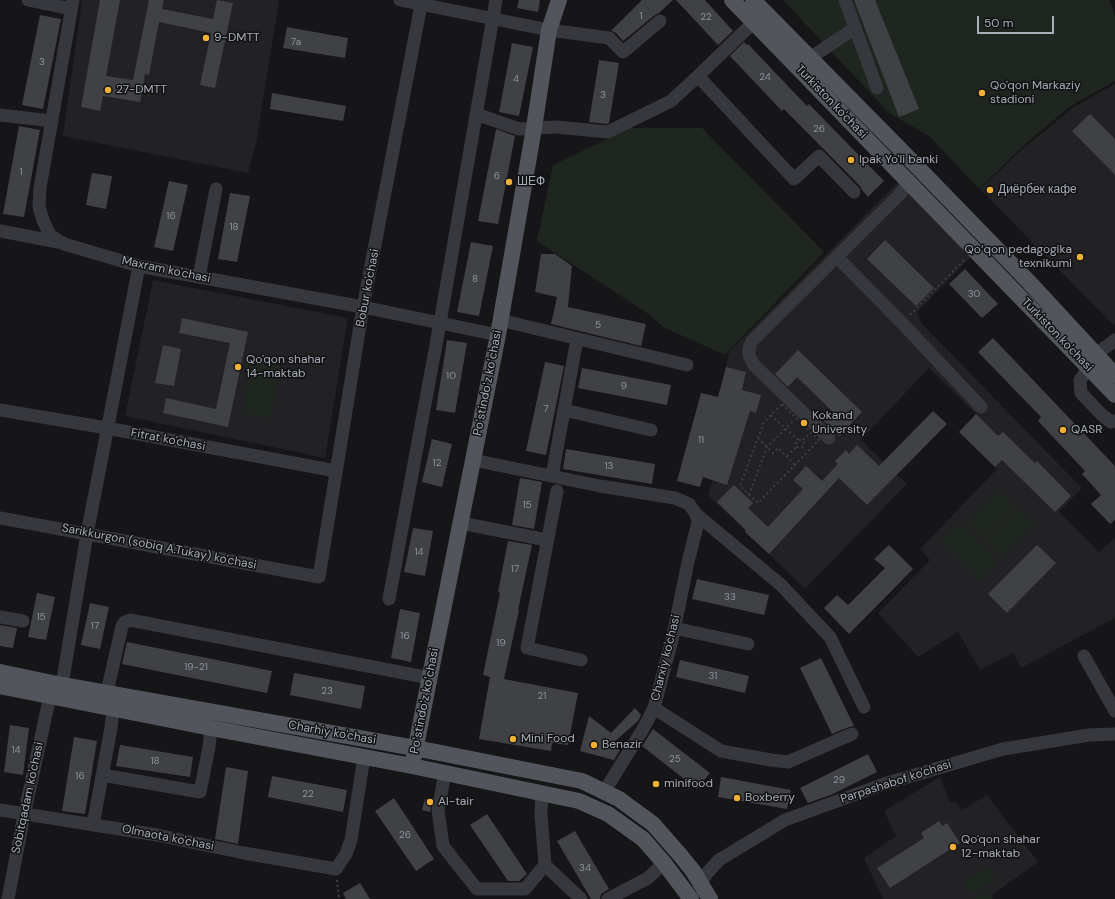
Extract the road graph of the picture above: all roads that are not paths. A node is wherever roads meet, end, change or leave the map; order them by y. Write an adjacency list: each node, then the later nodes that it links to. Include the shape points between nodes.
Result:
1 (28, 0): 9 (street)
2 (400, 0): 8 (street)
3 (496, 0): 10 (street)
4 (559, 0): 14 (main road, Poʻstindoʻz koʻchasi)
5 (732, 0): 12 (main road, Turkiston ko'chasi)
6 (753, 0): 15 (main road, Turkiston ko'chasi)
7 (845, 0): 13 (street)
8 (421, 2): 10 (street); 30 (street, Bobur ko'chasi)
9 (72, 4): 20 (street, Maxram ko'chasi)
10 (493, 19): 14 (street); 19 (street)
11 (660, 21): 14 (street, via 624,52 609,38)
12 (754, 22): 16 (street); 22 (main road, Turkiston ko'chasi)
13 (855, 28): 15 (street); 17 (street)
14 (549, 30): 21 (main road, Poʻstindoʻz koʻchasi)
15 (810, 58): 35 (main road, Turkiston ko'chasi, via 1029,282)
16 (698, 76): 21 (street, via 671,101 608,132 556,127); 24 (street, via 794,179 818,156)
17 (877, 88)
18 (0, 114): 20 (street)
19 (476, 114): 21 (street, via 519,128); 31 (street)
20 (52, 121): 26 (street, Maxram ko'chasi, via 39,207 50,235)
21 (534, 128): 32 (main road, Poʻstindoʻz koʻchasi)
22 (909, 183): 27 (street); 35 (main road, Turkiston ko'chasi)
23 (216, 190): 29 (street)
24 (854, 192)
25 (0, 231): 26 (street)
26 (64, 244): 28 (street, Maxram ko'chasi)
27 (837, 257): 39 (street); 45 (street, via 752,341 748,348 754,365 799,415)
28 (139, 266): 29 (street, Maxram ko'chasi); 43 (street)
29 (199, 277): 30 (street, Maxram ko'chasi)
30 (363, 307): 31 (street, Maxram ko'chasi); 47 (street, Bobur ko'chasi)
31 (440, 323): 32 (street, Maxram ko'chasi); 56 (street)
32 (499, 327): 33 (street, Maxram ko'chasi); 46 (main road, Poʻstindoʻz koʻchasi)
33 (577, 339): 36 (street, Maxram ko'chasi); 41 (street)
34 (1115, 340): 35 (street)
35 (1092, 361): 37 (main road, Turkiston ko'chasi); 38 (main road, Turkiston ko'chasi); 42 (street, via 1080,380 1081,393 1110,422)
36 (687, 365)
37 (1115, 375)
38 (1115, 395)
39 (981, 407)
40 (0, 410): 43 (street, Fitrat ko'chasi)
41 (564, 410): 44 (street); 48 (street)
42 (1115, 421)
43 (107, 428): 47 (street, Fitrat ko'chasi); 53 (street)
44 (651, 430)
45 (829, 438)
46 (473, 460): 48 (street); 52 (main road, Poʻstindoʻz koʻchasi)
47 (336, 471): 55 (street, Bobur ko'chasi)
48 (552, 476): 50 (street, via 675,498 689,504)
49 (557, 491): 54 (street)
50 (696, 514): 59 (street, Charxiy ko'chasi, via 698,522); 69 (street, via 781,585 830,637)
51 (0, 518): 53 (street, Sarikkurgon (sobiq A.Tukay) ko'chasi)
52 (461, 523): 54 (street); 64 (main road, Poʻstindoʻz koʻchasi)
53 (87, 534): 55 (street, Sarikkurgon (sobiq A.Tukay) ko'chasi); 65 (street)
54 (547, 540): 62 (street, via 527,648)
55 (319, 577)
56 (389, 599)
57 (0, 617): 58 (street)
58 (23, 621)
59 (674, 628): 60 (street); 71 (street, Charxiy ko'chasi)
60 (748, 644)
61 (1084, 656): 72 (street)
62 (581, 660)
63 (0, 672): 65 (main road, Charhiy ko'chasi)
64 (430, 678): 67 (street, via 130,620 122,626); 76 (main road, Poʻstindoʻz koʻchasi)
65 (62, 684): 67 (main road, Charhiy ko'chasi)
66 (0, 686): 68 (main road, Charhiy ko'chasi)
67 (107, 692): 76 (main road, Charhiy ko'chasi)
68 (50, 696): 70 (main road, Charhiy ko'chasi); 84 (street, Sobitqadam ko'chasi)
69 (864, 707)
70 (113, 708): 73 (main road, Charhiy ko'chasi); 80 (street)
71 (654, 708): 74 (street, via 721,751 771,760 788,762); 81 (street, Charxiy ko'chasi)
72 (1115, 711)
73 (211, 728): 77 (main road, Charhiy ko'chasi); 80 (street, via 200,792)
74 (852, 734)
75 (1115, 734): 88 (street, Parpashabof ko'chasi, via 1002,749 884,784 785,820 719,860)
76 (416, 748): 78 (main road, Poʻstindoʻz koʻchasi); 81 (main road, Charhiy ko'chasi, via 582,781)
77 (364, 757): 78 (main road, Charhiy ko'chasi); 85 (street, Olmaota ko'chasi, via 351,840 336,869)
78 (412, 766): 79 (main road, Charhiy ko'chasi)
79 (445, 773): 82 (main road, Charhiy ko'chasi); 87 (street, via 438,810 443,846 477,889 525,889)
80 (102, 775): 85 (street)
81 (604, 792): 88 (main road, Charhiy ko'chasi, via 619,799 653,824)
82 (542, 793): 86 (main road, Charhiy ko'chasi, via 579,801 608,814 643,839); 87 (street)
83 (0, 810): 84 (street, Olmaota ko'chasi)
84 (24, 815): 85 (street, Olmaota ko'chasi); 90 (street, Sobitqadam ko'chasi)
85 (93, 825)
86 (664, 863): 89 (main road, Charhiy ko'chasi); 92 (street, via 648,878)
87 (545, 865): 91 (street)
88 (701, 884): 93 (main road, Charhiy ko'chasi)
89 (690, 898)
90 (8, 899)
91 (581, 899)
92 (608, 899)
93 (710, 899)

